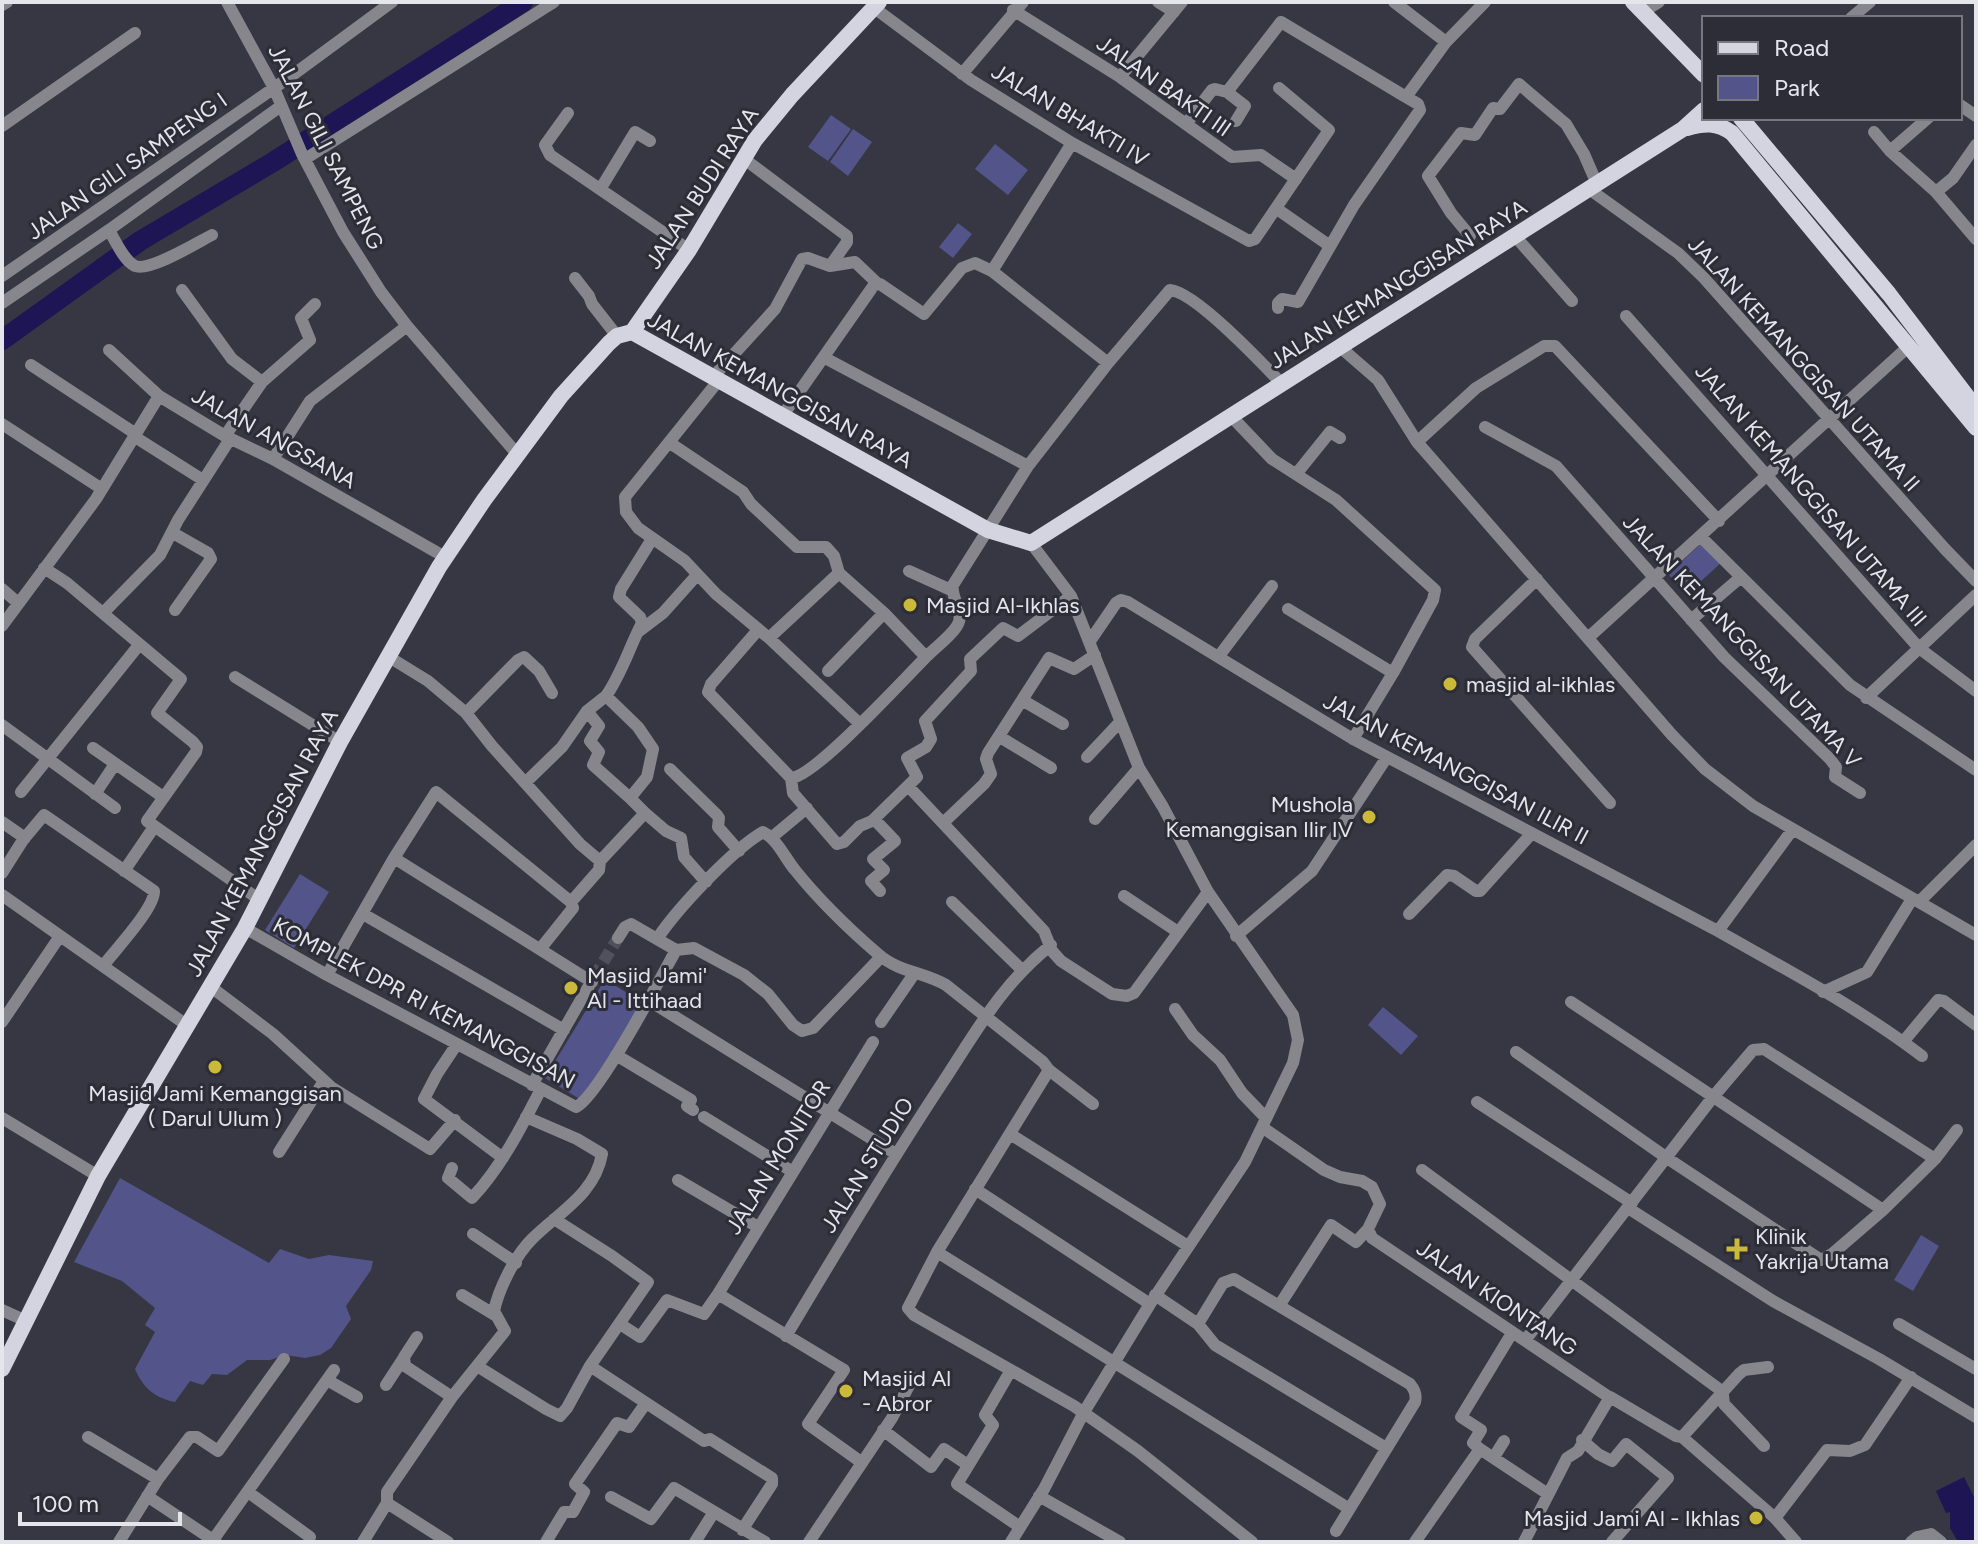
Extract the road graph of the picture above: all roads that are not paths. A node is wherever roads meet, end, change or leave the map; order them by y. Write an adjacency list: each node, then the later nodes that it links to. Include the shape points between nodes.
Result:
1 (7, 2): 10 (street)
2 (227, 2): 22 (street, JALAN GILI SAMPENG)
3 (392, 2): 22 (street, JALAN GILI SAMPENG I)
4 (554, 2): 41 (street)
5 (1158, 2): 13 (street)
6 (1394, 2): 17 (street)
7 (1485, 2): 17 (street)
8 (1659, 2): 14 (street)
9 (1870, 2): 15 (street)
10 (2, 5)
11 (876, 5): 20 (street, JALAN BHAKTI IV); 42 (main road, JALAN BUDI RAYA, via 775,114)
12 (1018, 6): 20 (street); 21 (street, JALAN BAKTI III)
13 (1178, 7): 21 (street)
14 (1638, 7): 18 (main road)
15 (1853, 16)
16 (135, 33): 34 (street)
17 (1446, 42): 26 (street)
18 (1684, 53): 19 (main road); 24 (main road)
19 (1702, 73)
20 (962, 74): 38 (street, JALAN BHAKTI IV)
21 (1120, 77): 33 (street, JALAN BAKTI III)
22 (274, 88): 27 (street, JALAN GILI SAMPENG); 57 (street, JALAN GILI SAMPENG I)
23 (1279, 88): 43 (street, via 1330,128)
24 (1702, 88)
25 (1227, 92): 26 (street, via 1281,22); 32 (street, via 1245,106); 33 (street, via 1212,90)
26 (1406, 97): 53 (street, via 1420,110)
27 (281, 106): 41 (street, JALAN GILI SAMPENG); 48 (street)
28 (1702, 112): 35 (main road, JALAN KEMANGGISAN RAYA)
29 (568, 113): 45 (street, via 545,149)
30 (1743, 120): 78 (main road, via 1889,294)
31 (1926, 120): 40 (street)
32 (1236, 121)
33 (1186, 124): 43 (street, JALAN BAKTI III, via 1232,157 1261,155)
34 (2, 126)
35 (1683, 129): 44 (main road, JALAN KEMANGGISAN RAYA); 69 (main road, via 1708,124 1732,133)
36 (1874, 132): 40 (street)
37 (650, 141): 45 (street, via 635,132)
38 (1072, 143): 47 (street, JALAN BHAKTI IV, via 1249,241); 56 (street)
39 (1976, 145): 46 (street)
40 (1890, 151): 46 (street)
41 (304, 156): 66 (street, JALAN GILI SAMPENG, via 343,232)
42 (743, 158): 54 (main road, JALAN BUDI RAYA); 55 (street, via 847,236)
43 (1296, 179): 47 (street)
44 (1593, 186): 50 (street, via 1566,124 1519,84 1499,109 1493,108 1475,135 1461,133 1428,176); 51 (main road, JALAN KEMANGGISAN RAYA); 81 (street, JALAN KEMANGGISAN UTAMA II, via 1704,278)
45 (601, 188): 54 (street)
46 (1936, 192): 52 (street)
47 (1277, 209): 53 (street)
48 (110, 233): 49 (street, via 127,259 142,267); 62 (street)
49 (212, 235)
50 (1470, 236)
51 (1515, 236): 61 (street); 68 (main road, JALAN KEMANGGISAN RAYA)
52 (1976, 239)
53 (1330, 246): 64 (street, via 1298,302 1282,299)
54 (689, 250): 67 (main road, JALAN BUDI RAYA)
55 (830, 266): 59 (street, via 855,262); 74 (street, via 802,259 775,309)
56 (992, 271): 59 (street, via 975,263 962,268 922,315); 72 (street)
57 (2, 276)
58 (575, 278): 67 (street)
59 (877, 283): 71 (street)
60 (182, 290): 75 (street, via 232,359)
61 (1572, 301)
62 (2, 303)
63 (315, 304): 75 (street, via 301,318 310,340)
64 (1278, 308)
65 (1626, 316): 94 (street, JALAN KEMANGGISAN UTAMA III)
66 (407, 326): 90 (street, JALAN GILI SAMPENG); 91 (street, via 310,401)
67 (625, 334): 74 (main road, JALAN KEMANGGISAN RAYA); 90 (main road, JALAN KEMANGGISAN RAYA, via 586,366)
68 (1340, 347): 76 (main road, JALAN KEMANGGISAN RAYA); 88 (street, via 1378,380)
69 (1908, 347): 81 (street); 84 (main road)
70 (109, 350): 77 (street)
71 (825, 358): 79 (street); 92 (street)
72 (1108, 363): 76 (street, via 1170,290 1176,290 1203,308); 92 (street)
73 (31, 365): 85 (street)
74 (716, 378): 79 (main road, JALAN KEMANGGISAN RAYA); 89 (street)
75 (262, 382): 86 (street)
76 (1282, 384): 80 (main road, JALAN KEMANGGISAN RAYA)
77 (159, 396): 85 (street, JALAN ANGSANA); 86 (street, JALAN ANGSANA)
78 (1976, 408)
79 (786, 410): 98 (main road, JALAN KEMANGGISAN RAYA)
80 (1231, 416): 93 (street, via 1272,459); 102 (main road, JALAN KEMANGGISAN RAYA)
81 (1830, 420): 94 (street); 111 (street, JALAN KEMANGGISAN UTAMA II)
82 (2, 424): 96 (street)
83 (1485, 427): 110 (street, JALAN KEMANGGISAN UTAMA V, via 1556,466)
84 (1976, 428)
85 (136, 435): 95 (street); 96 (street, JALAN ANGSANA)
86 (227, 438): 91 (street, JALAN ANGSANA); 95 (street)
87 (1340, 438): 93 (street, via 1330,432)
88 (1417, 442): 97 (street, via 1476,388 1544,346 1555,346); 109 (street)
89 (670, 443): 101 (street, via 625,497 626,512); 106 (street, via 743,492 797,547 826,547)
90 (518, 455): 103 (main road, JALAN KEMANGGISAN RAYA)
91 (273, 459): 103 (street, JALAN ANGSANA)
92 (1028, 466): 98 (street)
93 (1297, 473): 136 (street, via 1336,500 1435,588)
94 (1768, 476): 97 (street); 130 (street, JALAN KEMANGGISAN UTAMA III)
95 (203, 480): 99 (street)
96 (102, 489): 104 (street, JALAN ANGSANA)
97 (1719, 521): 100 (street)
98 (988, 530): 102 (main road, JALAN KEMANGGISAN RAYA); 114 (street)
99 (173, 533): 119 (street, via 211,557); 120 (street, via 160,555)
100 (1701, 537): 108 (street); 110 (street)
101 (652, 539): 107 (street); 125 (street, via 619,594 642,620)
102 (1031, 543): 116 (street)
103 (445, 557): 133 (main road, JALAN KEMANGGISAN RAYA)
104 (44, 568): 117 (street, JALAN ANGSANA); 120 (street)
105 (909, 571): 114 (street)
106 (839, 573): 121 (street); 127 (street)
107 (697, 575): 124 (street); 125 (street)
108 (1741, 577): 122 (street); 141 (street)
109 (1537, 579): 126 (street); 169 (street, via 1472,647)
110 (1654, 579): 122 (street, JALAN KEMANGGISAN UTAMA V); 126 (street)
111 (1976, 581)
112 (1272, 586): 132 (street)
113 (2, 589): 117 (street)
114 (951, 590): 134 (street, via 959,620)
115 (1976, 595): 130 (street)
116 (1071, 596): 128 (street); 163 (street, via 1018,636 1003,628 983,645 969,662 971,671 925,721 931,739 907,758 917,777)
117 (17, 602): 123 (street, JALAN ANGSANA)
118 (1288, 609): 136 (street)
119 (175, 610)
120 (103, 613): 129 (street)
121 (884, 613): 134 (street); 135 (street)
122 (1691, 620): 165 (street, JALAN KEMANGGISAN UTAMA V, via 1830,759 1835,777)
123 (2, 626)
124 (758, 630): 127 (street); 161 (street, via 708,692)
125 (638, 632): 140 (street, via 621,675)
126 (1589, 637): 178 (street, via 1705,769)
127 (769, 638): 146 (street)
128 (1090, 641): 131 (street); 132 (street, JALAN KEMANGGISAN ILIR II, via 1121,600)
129 (139, 645): 155 (street); 167 (street, via 181,679 157,713 197,747)
130 (1919, 648): 138 (street, JALAN KEMANGGISAN UTAMA III); 141 (street)
131 (1095, 655): 142 (street, via 1074,669 1049,658); 145 (street)
132 (1219, 656): 150 (street, JALAN KEMANGGISAN ILIR II)
133 (389, 657): 144 (street); 151 (main road, JALAN KEMANGGISAN RAYA)
134 (926, 657): 146 (street)
135 (828, 671)
136 (1393, 673): 150 (street)
137 (235, 677): 151 (street)
138 (1976, 691)
139 (552, 693): 144 (street, via 524,657)
140 (606, 696): 143 (street); 168 (street, via 651,744 647,777)
141 (1866, 698): 160 (street)
142 (1022, 700): 147 (street); 149 (street)
143 (587, 711): 162 (street, via 562,747); 168 (street, via 599,726 590,741 599,752 593,765)
144 (466, 713): 162 (street)
145 (1119, 723): 153 (street); 158 (street)
146 (860, 724): 161 (street, via 803,774)
147 (1063, 724)
148 (2, 725): 155 (street)
149 (1000, 737): 157 (street); 176 (street, via 986,759 991,774)
150 (1353, 739): 154 (street, JALAN KEMANGGISAN ILIR II)
151 (340, 742): 193 (main road, JALAN KEMANGGISAN RAYA)
152 (93, 748): 156 (street)
153 (1087, 757)
154 (1387, 757): 179 (street, JALAN KEMANGGISAN ILIR II); 204 (street, via 1312,871)
155 (47, 759): 164 (street); 166 (street)
156 (115, 764): 166 (street); 167 (street)
157 (1051, 768)
158 (1139, 768): 174 (street); 190 (street)
159 (670, 769): 183 (street, via 717,815 718,827)
160 (1976, 770)
161 (791, 778): 171 (street, via 793,793)
162 (526, 782): 185 (street)
163 (908, 786): 173 (street); 176 (street)
164 (21, 792)
165 (1860, 793)
166 (95, 794): 170 (street)
167 (163, 797): 177 (street, via 148,817)
168 (630, 798): 172 (street)
169 (1610, 803)
170 (115, 808)
171 (807, 808): 173 (street, via 839,845); 181 (street)
172 (645, 813): 185 (street); 188 (street, via 681,838 684,857)
173 (874, 819): 189 (street, via 895,841 873,859 884,870 871,881)
174 (1095, 819)
175 (2, 822): 180 (street)
176 (943, 823): 207 (street, via 1044,931)
177 (154, 827): 186 (street); 193 (street)
178 (1793, 829): 194 (street); 200 (street)
179 (1532, 833): 198 (street, via 1480,891 1447,875); 200 (street, JALAN KEMANGGISAN ILIR II)
180 (25, 838): 186 (street, via 44,815); 187 (street)
181 (771, 838): 183 (street, via 763,832); 210 (street, via 804,881)
182 (1976, 845): 194 (street)
183 (739, 851): 188 (street)
184 (394, 858): 195 (street, via 437,792); 197 (street); 208 (street)
185 (600, 861): 195 (street, via 599,870)
186 (124, 871): 211 (street, via 156,893)
187 (2, 873)
188 (706, 882): 206 (street)
189 (880, 891)
190 (1208, 892): 201 (street); 204 (street)
191 (2, 896): 203 (street)
192 (1124, 896): 201 (street)
193 (260, 900): 199 (main road, JALAN KEMANGGISAN RAYA)
194 (1915, 901): 202 (street); 216 (street, via 1867,972)
195 (571, 902): 208 (street, via 573,908)
196 (952, 902): 212 (street)
197 (363, 914): 214 (street); 225 (street)
198 (1409, 914)
199 (245, 928): 214 (street, KOMPLEK DPR RI KEMANGGISAN); 215 (main road, JALAN KEMANGGISAN RAYA)
200 (1718, 931): 216 (street, JALAN KEMANGGISAN ILIR II)
201 (1178, 932): 207 (street, via 1127,996 1112,994 1072,969 1055,956)
202 (1976, 935)
203 (60, 936): 211 (street); 221 (street)
204 (1236, 936): 242 (street, via 1293,1015 1298,1040 1293,1063)
205 (618, 938): 206 (street, via 631,924)
206 (657, 939): 209 (street)
207 (1051, 945): 212 (street, JALAN STUDIO)
208 (541, 948): 225 (street, via 593,979)
209 (676, 950): 210 (street, via 694,948 744,975 802,1031 813,1028); 217 (street)
210 (881, 957): 213 (street)
211 (103, 966): 224 (street)
212 (1021, 969): 220 (street, JALAN STUDIO)
213 (914, 974): 220 (street, via 946,985); 222 (street)
214 (327, 975): 228 (street, KOMPLEK DPR RI KEMANGGISAN)
215 (211, 987): 224 (main road, JALAN KEMANGGISAN RAYA); 233 (street)
216 (1823, 992): 227 (street, JALAN KEMANGGISAN ILIR II)
217 (648, 1000): 230 (street); 238 (street)
218 (1571, 1002): 235 (street)
219 (1175, 1009): 242 (street)
220 (985, 1018): 232 (street); 246 (street, JALAN STUDIO)
221 (2, 1022)
222 (881, 1022)
223 (1976, 1025): 227 (street, via 1938,1000)
224 (188, 1026): 253 (main road, JALAN KEMANGGISAN RAYA)
225 (564, 1030): 234 (street)
226 (873, 1042): 238 (street, JALAN MONITOR)
227 (1903, 1042): 231 (street, JALAN KEMANGGISAN ILIR II)
228 (457, 1044): 234 (street, KOMPLEK DPR RI KEMANGGISAN); 241 (street, via 424,1099)
229 (1516, 1052): 248 (street)
230 (616, 1055): 234 (street, KOMPLEK DPR RI KEMANGGISAN, via 585,1102 573,1106); 252 (street)
231 (1922, 1056)
232 (1047, 1067): 237 (street); 244 (street)
233 (324, 1081): 241 (street, via 430,1149); 245 (street)
234 (537, 1087): 239 (street)
235 (1713, 1097): 248 (street); 249 (street, via 1753,1050 1764,1049); 257 (street)
236 (1477, 1102): 256 (street)
237 (1093, 1104)
238 (829, 1111): 246 (street); 252 (street, JALAN MONITOR)
239 (526, 1117): 247 (street); 258 (street, via 602,1154 584,1193)
240 (2, 1118): 253 (street)
241 (455, 1120): 247 (street)
242 (1264, 1122): 260 (street, via 1324,1170 1372,1187 1380,1204); 262 (street, via 1245,1162)
243 (1957, 1130): 249 (street)
244 (1010, 1134): 255 (street); 262 (street)
245 (279, 1152)
246 (896, 1154): 278 (street, JALAN STUDIO)
247 (503, 1158): 250 (street, via 472,1198 448,1178)
248 (1667, 1158): 256 (street); 257 (street, via 1821,1260)
249 (1935, 1159): 257 (street)
250 (452, 1168)
251 (1422, 1170): 265 (street)
252 (793, 1172): 259 (street, JALAN MONITOR)
253 (98, 1176): 272 (main road, JALAN KEMANGGISAN RAYA)
254 (678, 1180): 259 (street)
255 (975, 1189): 263 (street); 268 (street)
256 (1630, 1206): 265 (street); 291 (street, via 1773,1301)
257 (1883, 1210)
258 (554, 1219): 264 (street); 273 (street, via 646,1279 646,1287)
259 (758, 1227): 266 (street, JALAN MONITOR)
260 (1368, 1229): 269 (street, via 1356,1242 1331,1225); 277 (street, JALAN KIONTANG, via 1372,1238)
261 (473, 1234): 264 (street)
262 (1188, 1246): 268 (street)
263 (937, 1252): 284 (street); 290 (street, via 909,1311)
264 (516, 1263): 271 (street)
265 (1572, 1279): 281 (street); 294 (street)
266 (718, 1294): 273 (street, via 702,1314 667,1300 640,1337); 278 (street)
267 (462, 1295): 271 (street)
268 (1153, 1299): 274 (street); 284 (street)
269 (1279, 1306): 274 (street, via 1231,1278); 307 (street, via 1410,1384 1415,1402)
270 (2, 1310): 272 (street)
271 (495, 1315): 276 (street)
272 (26, 1321): 285 (main road, JALAN KEMANGGISAN RAYA)
273 (620, 1324): 287 (street)
274 (1198, 1324): 307 (street, via 1215,1345)
275 (1899, 1324): 289 (street)
276 (505, 1331): 280 (street); 286 (street)
277 (1512, 1333): 281 (street, JALAN KIONTANG); 308 (street, via 1461,1417 1481,1430 1473,1443)
278 (786, 1336): 310 (street, via 844,1370 808,1424)
279 (417, 1337): 283 (street)
280 (517, 1339)
281 (1526, 1339): 297 (street, JALAN KIONTANG)
282 (284, 1359): 312 (street, via 218,1451 193,1436)
283 (403, 1359): 293 (street); 296 (street, via 405,1366)
284 (1114, 1364): 299 (street); 319 (street)
285 (3, 1366)
286 (477, 1366): 287 (street, via 560,1416); 296 (street)
287 (590, 1366): 298 (street)
288 (1768, 1367): 294 (street, via 1744,1370)
289 (1976, 1369)
290 (1011, 1370): 299 (street); 311 (street, via 985,1415 993,1425)
291 (1911, 1377): 300 (street); 321 (street, via 1865,1445 1827,1450)
292 (913, 1378): 301 (street)
293 (386, 1385)
294 (1723, 1395): 303 (street); 306 (street, via 1724,1404)
295 (357, 1397): 313 (street, via 330,1375)
296 (452, 1397): 318 (street, via 387,1492)
297 (1609, 1397): 303 (street, JALAN KIONTANG); 304 (street)
298 (646, 1403): 323 (street, via 772,1478); 332 (street, via 629,1427 617,1423 575,1484 583,1496 573,1512 564,1512)
299 (1084, 1412): 316 (street); 338 (street)
300 (1976, 1417)
301 (883, 1430): 310 (street); 311 (street, via 931,1467 944,1449)
302 (88, 1437): 312 (street)
303 (1682, 1437): 321 (street, JALAN KIONTANG)
304 (1582, 1440): 314 (street); 341 (street, via 1612,1461 1626,1444 1668,1478)
305 (1504, 1441): 309 (street)
306 (1764, 1446)
307 (1386, 1448): 319 (street)
308 (1480, 1449): 309 (street); 339 (street)
309 (1494, 1457): 314 (street)
310 (861, 1462): 335 (street)
311 (968, 1465): 322 (street, via 958,1485)
312 (158, 1479): 315 (street)
313 (248, 1492): 325 (street); 328 (street)
314 (1548, 1494): 340 (street)
315 (147, 1496): 328 (street); 329 (street)
316 (1039, 1496): 322 (street); 337 (street)
317 (611, 1497): 320 (street, via 651,1519 674,1488)
318 (387, 1503): 330 (street); 331 (street)
319 (1348, 1508): 324 (street)
320 (714, 1512): 323 (street); 333 (street)
321 (1775, 1518): 327 (street, JALAN KIONTANG)
322 (1020, 1527): 336 (street)
323 (742, 1530): 334 (street)
324 (1336, 1531)
325 (310, 1537)
326 (1936, 1538): 342 (street)
327 (1789, 1540)
328 (215, 1541)
329 (119, 1542)
330 (363, 1542)
331 (448, 1542)
332 (546, 1542)
333 (695, 1542)
334 (765, 1542)
335 (809, 1542)
336 (1011, 1542)
337 (1120, 1542)
338 (1252, 1542)
339 (1415, 1542)
340 (1524, 1542)
341 (1612, 1542)
342 (1911, 1542)

